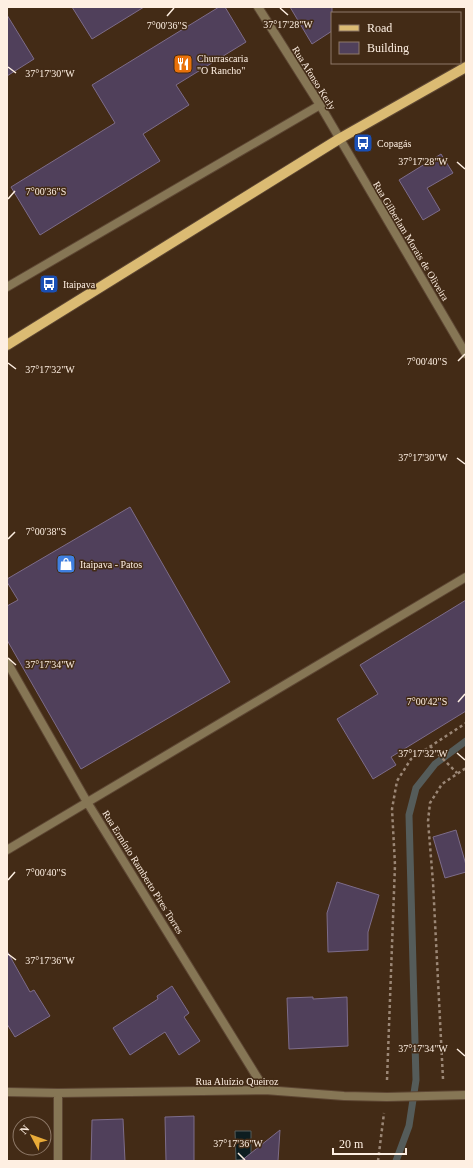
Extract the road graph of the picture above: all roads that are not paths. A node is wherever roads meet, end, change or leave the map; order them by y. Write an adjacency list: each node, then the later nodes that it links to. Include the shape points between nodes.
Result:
1 (258, 7): 3 (street, Rua Afonso Kerly)
2 (466, 66): 4 (main road)
3 (320, 105): 4 (street, Rua Afonso Kerly); 5 (street)
4 (339, 139): 6 (main road); 7 (street, Rua Gilberlam Morais de Oliveira)
5 (7, 287)
6 (7, 345)
7 (466, 354)
8 (466, 577): 10 (street)
9 (7, 662): 10 (street, Rua Ermínio Ramberto Pires Torres)
10 (87, 802): 11 (street); 12 (street, Rua Ermínio Ramberto Pires Torres)
11 (7, 850)
12 (265, 1090): 14 (street, Rua Aluízio Queiroz); 15 (street, Rua Aluízio Queiroz, via 344,1096)
13 (7, 1092): 14 (street, Rua Aluízio Queiroz)
14 (58, 1093): 16 (street)
15 (466, 1095)
16 (58, 1161)

